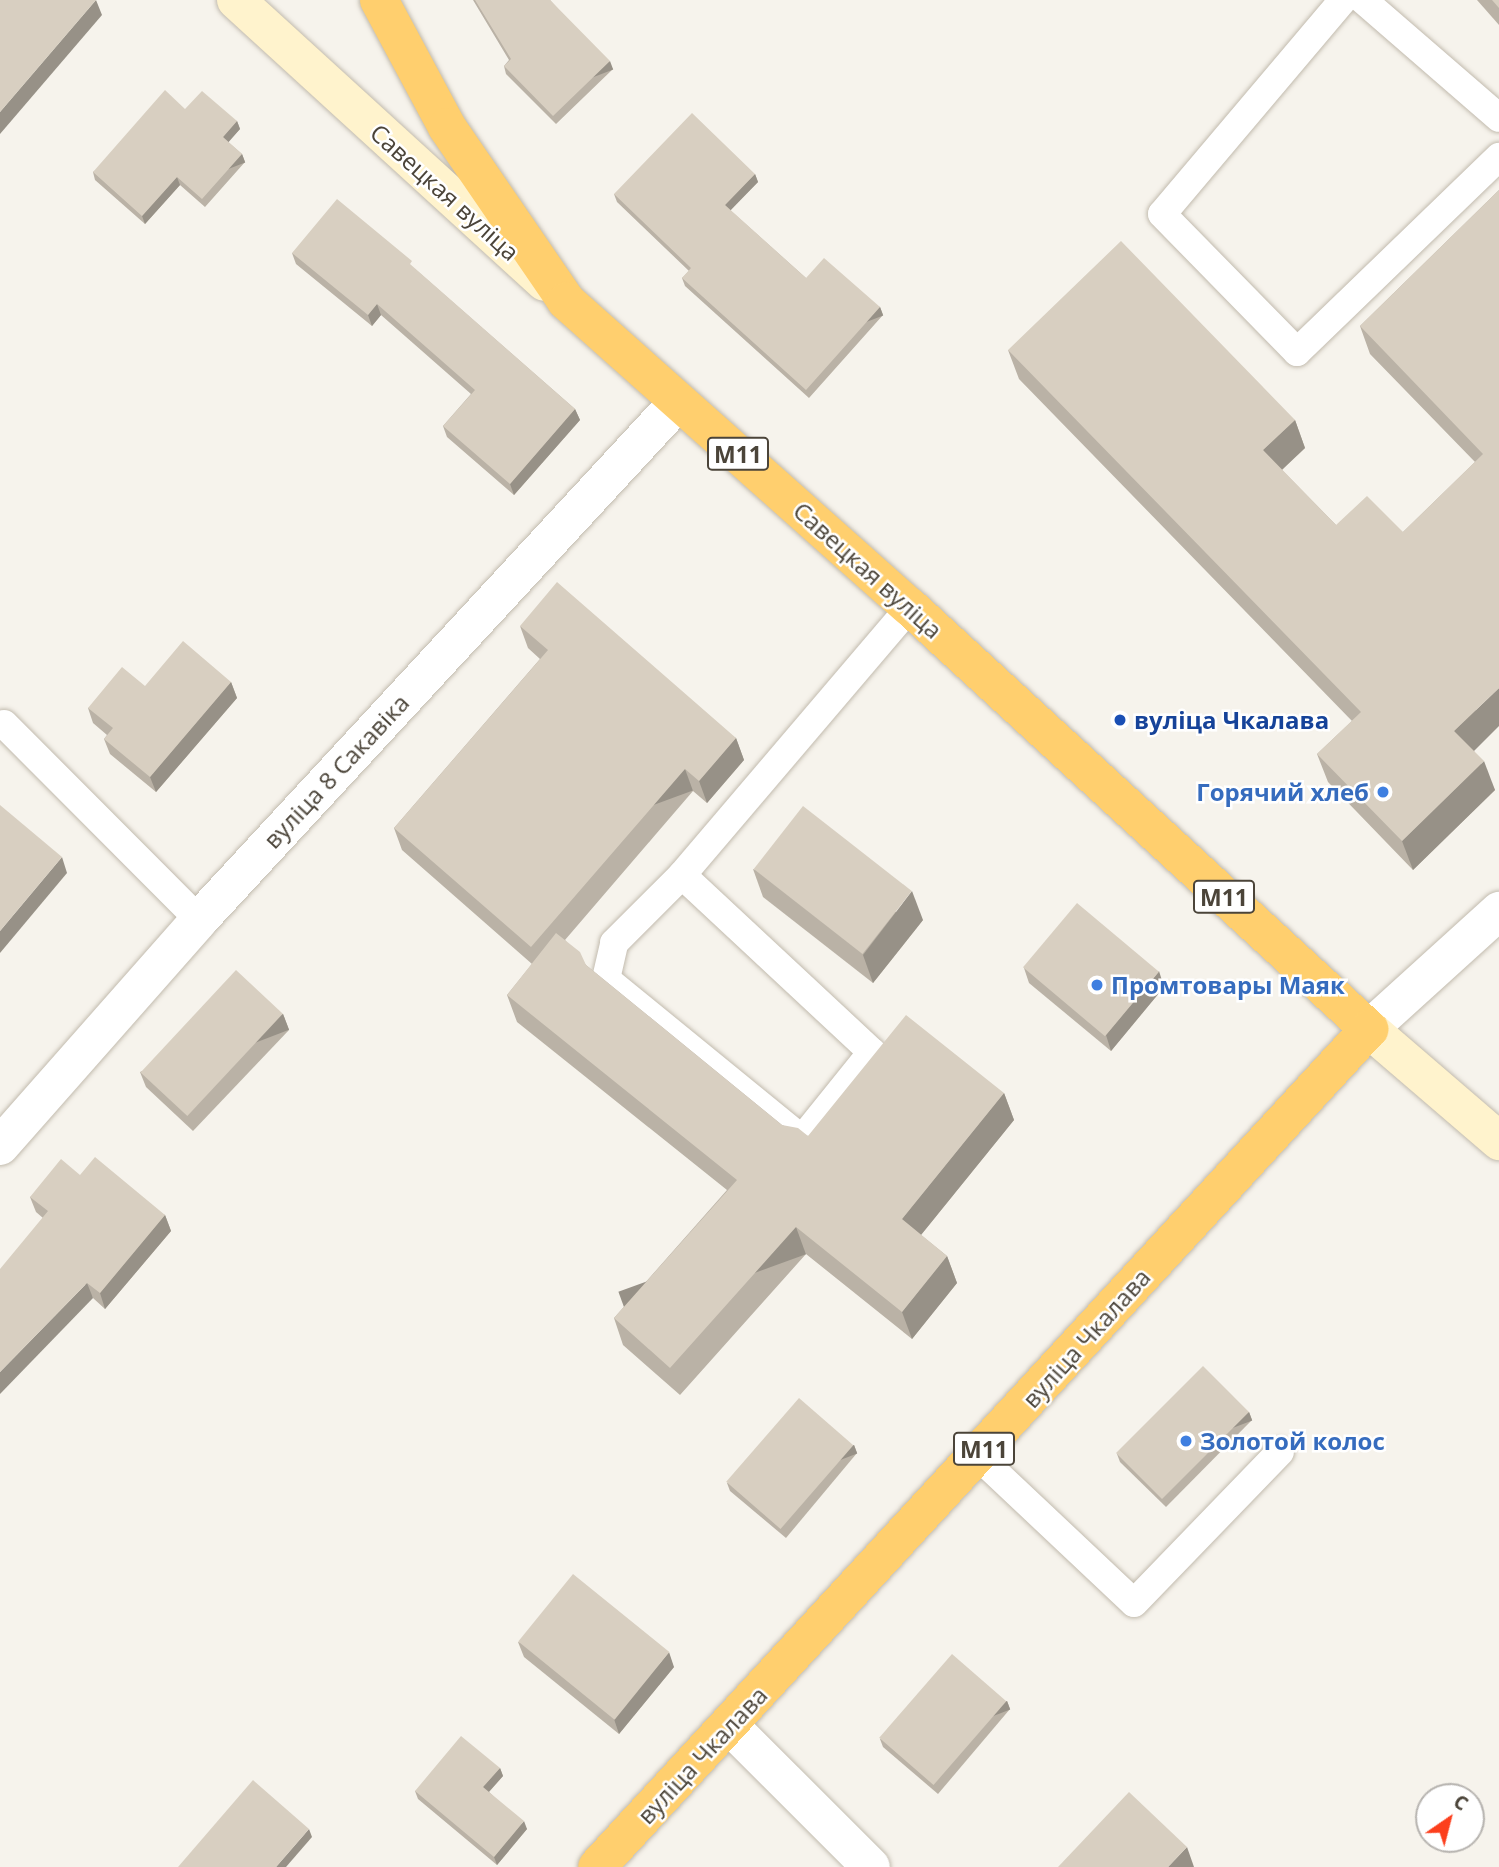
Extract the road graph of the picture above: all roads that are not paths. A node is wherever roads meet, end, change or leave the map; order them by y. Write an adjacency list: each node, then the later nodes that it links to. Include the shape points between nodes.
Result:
1 (236, 0): 7 (main road, Савецкая вуліца)
2 (379, 0): 7 (highway, М11, via 447,127)
3 (1343, 0): 6 (lane, via 1162,214 1297,352)
4 (1363, 0): 5 (lane)
5 (1499, 118)
6 (1499, 157)
7 (566, 301): 8 (highway, Савецкая вуліца / М11)
8 (678, 402): 9 (highway, Савецкая вуліца / М11); 13 (street, вуліца 8 Сакавіка)
9 (910, 607): 11 (lane); 14 (highway, Савецкая вуліца / М11)
10 (4, 724): 13 (lane)
11 (682, 875): 11 (lane, via 614,943 606,979 802,1139 872,1052)
12 (1499, 911): 14 (street, вуліца Чкалава)
13 (199, 920): 16 (street, вуліца 8 Сакавіка)
14 (1369, 1029): 15 (main road, Савецкая вуліца); 18 (highway, вуліца Чкалава / М11)
15 (1499, 1141)
16 (0, 1146)
17 (1280, 1452): 18 (lane, via 1134,1603)
18 (978, 1456): 19 (highway, вуліца Чкалава / М11)
19 (730, 1726): 20 (highway, вуліца Чкалава / М11); 21 (street)
20 (597, 1867)
21 (871, 1867)

